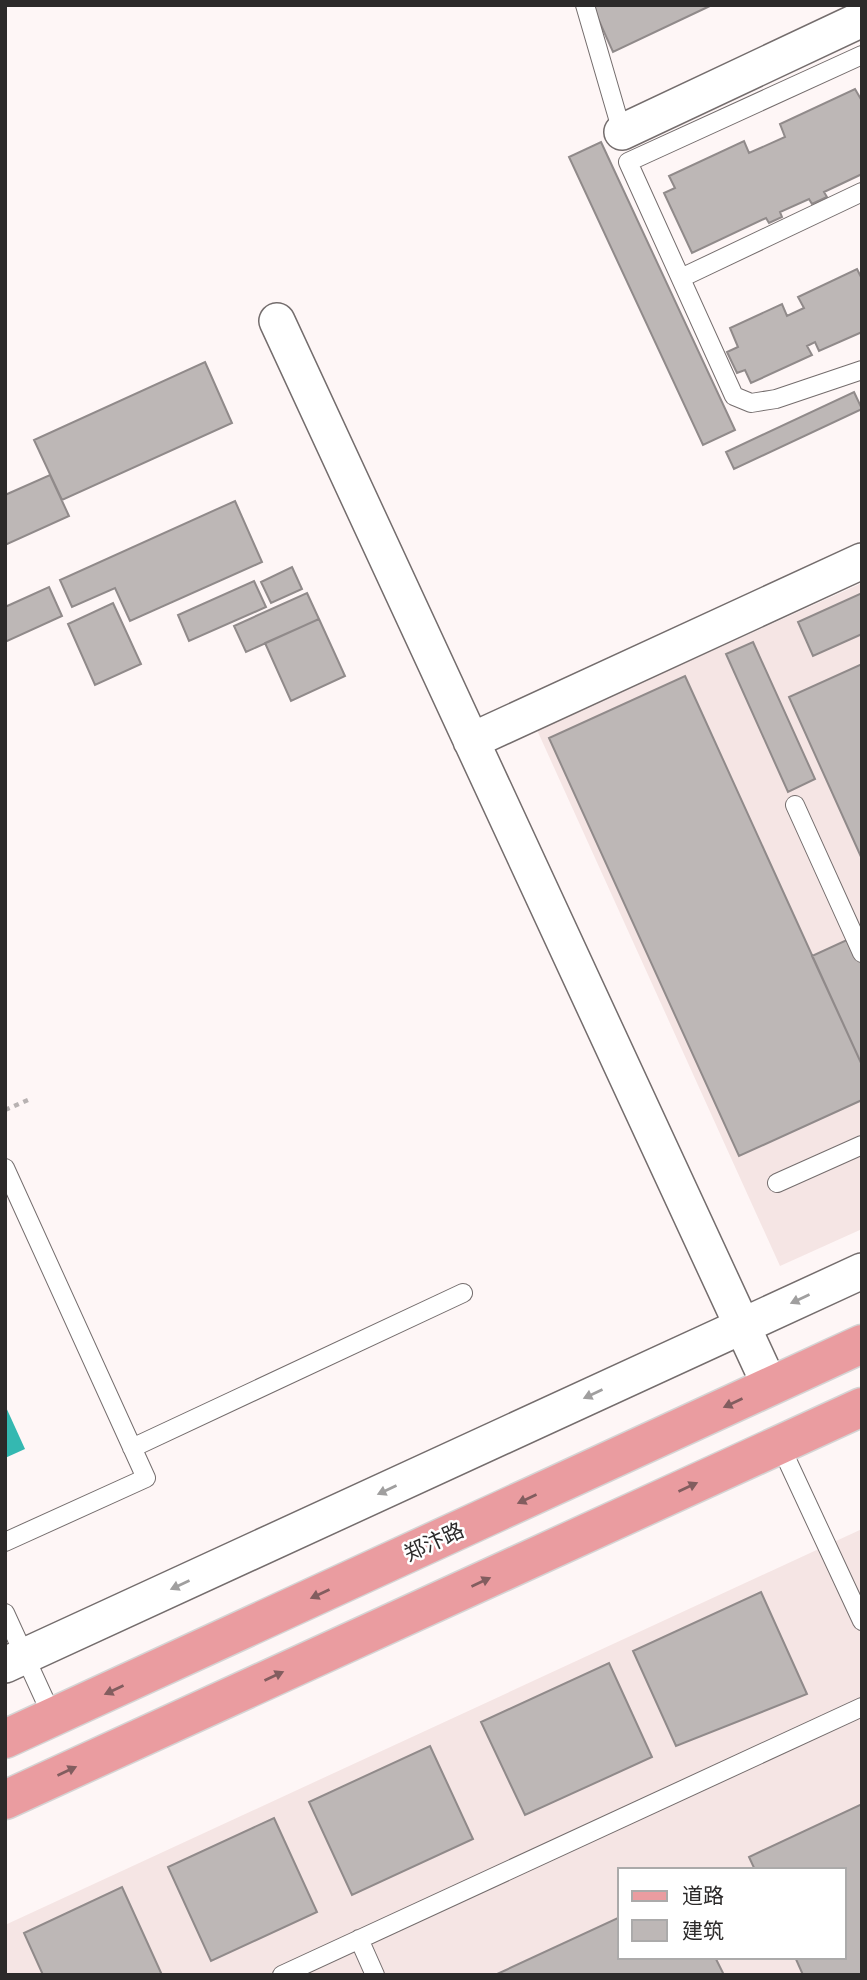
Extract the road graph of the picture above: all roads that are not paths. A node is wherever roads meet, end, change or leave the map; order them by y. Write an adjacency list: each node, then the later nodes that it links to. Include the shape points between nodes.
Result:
1 (585, 5): 5 (lane)
2 (855, 5): 3 (lane)
3 (862, 20): 5 (street)
4 (862, 55): 7 (lane, via 628,162)
5 (622, 132)
6 (862, 192): 7 (lane)
7 (681, 278): 9 (lane, via 734,396 751,403 776,399)
8 (277, 321): 11 (street)
9 (862, 370)
10 (862, 561): 11 (street)
11 (471, 741): 19 (street)
12 (795, 805): 13 (lane)
13 (862, 953)
14 (862, 1145): 16 (lane)
15 (5, 1168): 24 (lane)
16 (777, 1183)
17 (862, 1271): 19 (street, one-way to 19)
18 (463, 1293): 24 (lane)
19 (742, 1326): 21 (street); 28 (street, one-way to 28)
20 (862, 1343): 21 (main road, 郑汴路)
21 (770, 1386): 30 (main road, 郑汴路, one-way to 30)
22 (862, 1407): 23 (main road)
23 (780, 1444): 27 (lane); 32 (main road, one-way to 23)
24 (132, 1448): 25 (lane, via 146,1479)
25 (5, 1542)
26 (5, 1613): 28 (lane)
27 (862, 1620)
28 (15, 1661): 30 (lane)
29 (862, 1707): 33 (lane)
30 (52, 1718): 31 (main road, 郑汴路)
31 (5, 1739)
32 (5, 1800)
33 (359, 1940): 34 (lane); 35 (lane)
34 (282, 1975)
35 (375, 1975)

